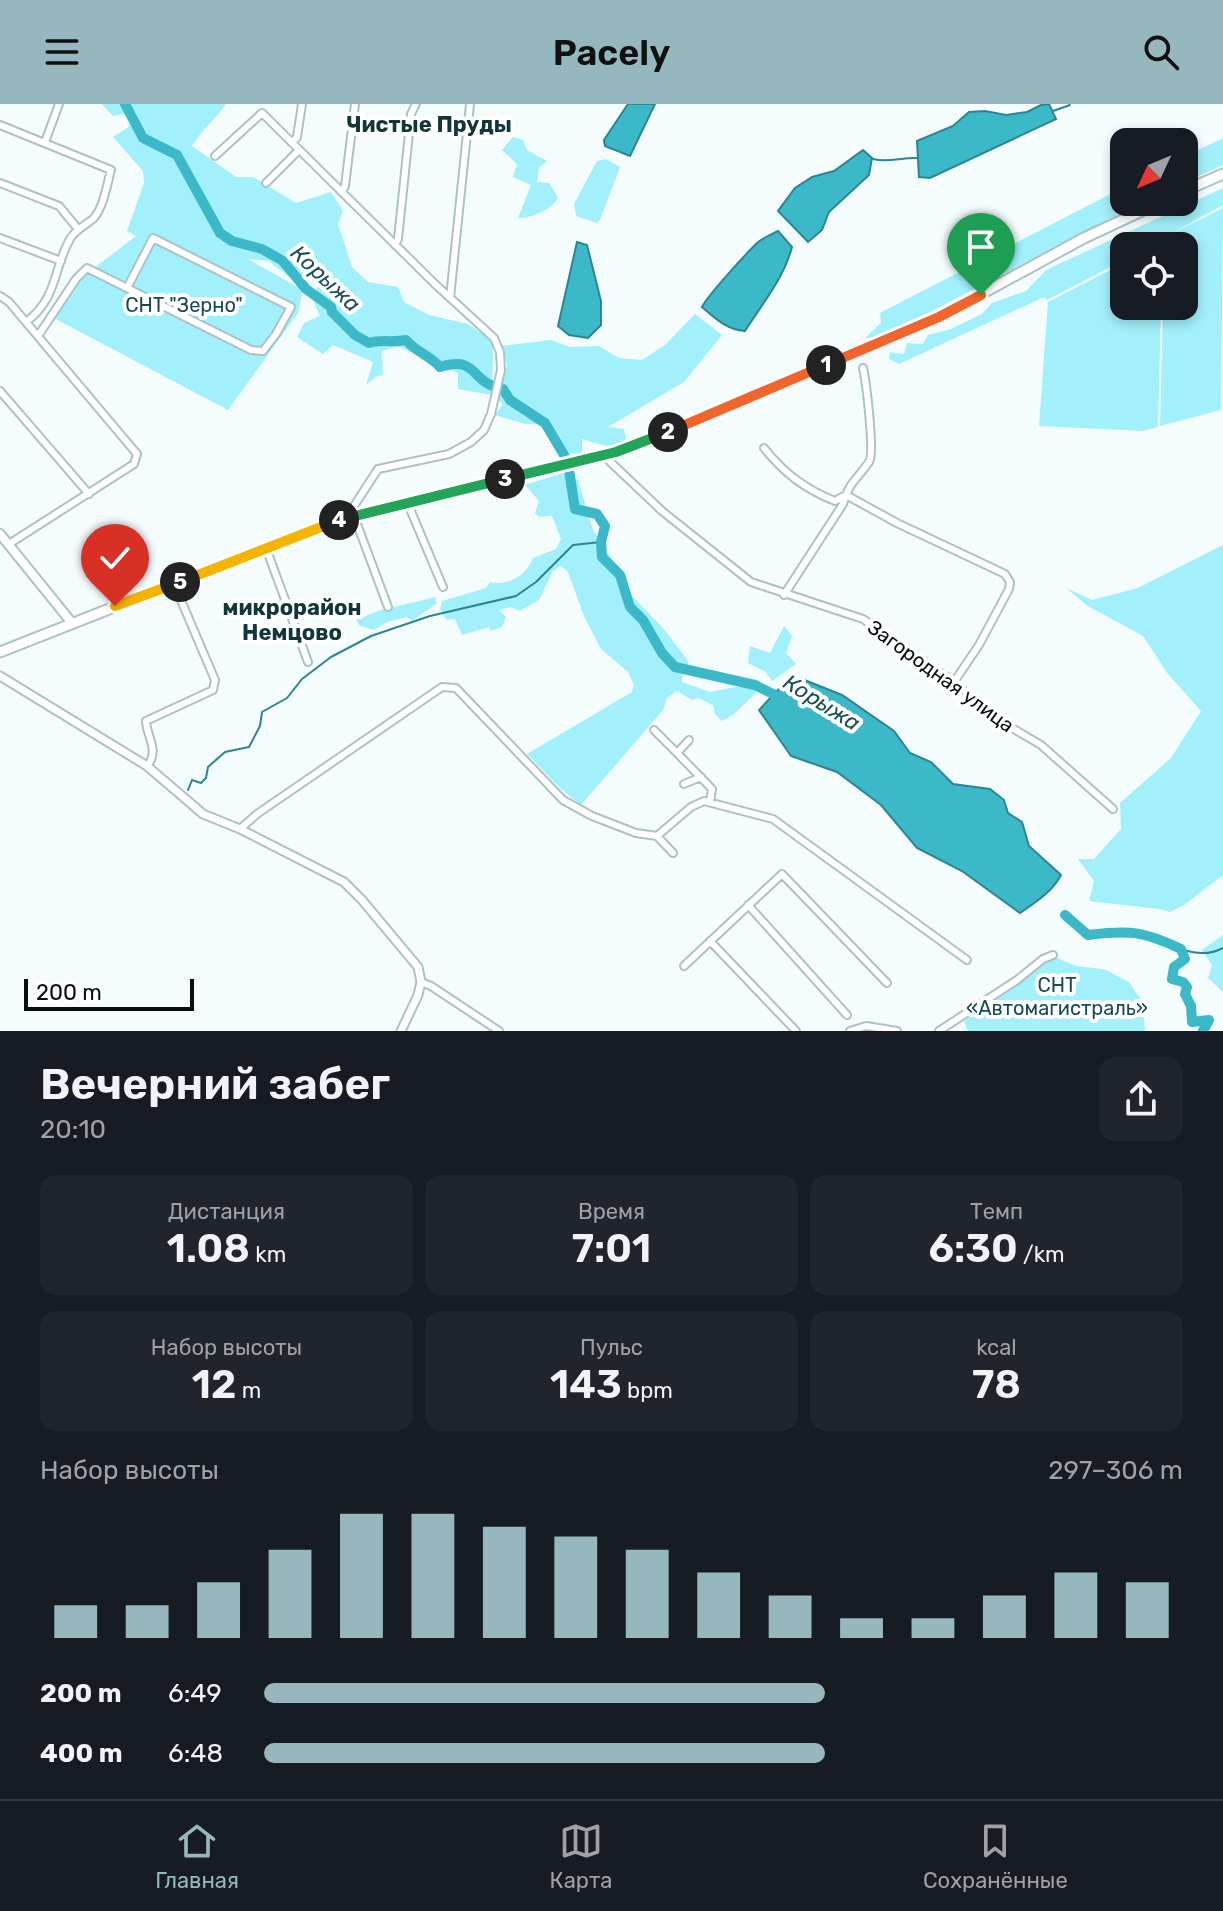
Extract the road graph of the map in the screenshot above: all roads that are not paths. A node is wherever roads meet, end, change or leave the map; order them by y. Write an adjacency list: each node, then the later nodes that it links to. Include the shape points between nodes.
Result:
1 (59, 104): 7 (street)
2 (302, 104): 8 (street)
3 (355, 104): 15 (street)
4 (416, 104): 19 (street)
5 (470, 104): 23 (street)
6 (0, 125): 7 (street)
7 (45, 142): 17 (street, via 111,170 94,218)
8 (292, 143): 9 (street); 10 (street, via 262,113)
9 (299, 150): 13 (street); 15 (street)
10 (215, 156)
11 (1223, 174): 14 (main road)
12 (0, 183): 17 (street, via 59,206)
13 (266, 183)
14 (1198, 185)
15 (342, 192): 19 (street)
16 (1131, 216): 29 (main road, via 939,317)
17 (78, 229): 20 (street)
18 (0, 238): 20 (street)
19 (395, 245): 23 (street)
20 (61, 261): 24 (street, via 54,287)
21 (127, 288): 21 (street, via 251,350 263,351 291,307 153,238); 25 (street, via 87,268)
22 (0, 296): 24 (street)
23 (450, 298): 33 (street, via 494,338 500,352 501,370 484,430 449,454 378,469 354,506)
24 (26, 322): 25 (street)
25 (38, 336): 30 (street, via 137,454 134,464)
26 (863, 368): 31 (street, via 872,454)
27 (0, 391): 30 (street)
28 (764, 448): 31 (street, via 796,481 835,501)
29 (603, 455): 32 (main road); 39 (street, Загородная улица, via 730,566 751,582)
30 (89, 494): 35 (street)
31 (846, 495): 39 (street); 45 (street, via 1005,574 1010,582)
32 (407, 502): 33 (main road); 38 (street)
33 (354, 516): 36 (main road); 40 (street)
34 (0, 534): 35 (main road)
35 (9, 544): 41 (main road)
36 (266, 548): 37 (main road); 43 (street)
37 (174, 584): 41 (main road); 49 (street, via 215,680 213,690 146,721 153,745)
38 (443, 587)
39 (784, 595): 45 (street, Загородная улица, via 863,619)
40 (388, 607)
41 (72, 623): 42 (main road)
42 (0, 652)
43 (308, 662)
44 (0, 676): 49 (street)
45 (954, 682): 53 (street, Загородная улица, via 1002,722 1041,745)
46 (654, 730): 48 (street)
47 (689, 740): 48 (street)
48 (677, 753): 50 (street)
49 (147, 766): 54 (street, via 203,814)
50 (701, 777): 51 (street); 52 (street, via 712,789)
51 (684, 784)
52 (710, 802): 55 (street, via 691,807); 60 (street, via 773,819)
53 (1113, 809)
54 (240, 829): 55 (street, via 358,743 450,686 563,800 636,833); 62 (street, via 344,882 418,967)
55 (657, 836): 56 (street)
56 (673, 853)
57 (748, 905): 58 (street); 63 (street, via 782,874); 64 (street)
58 (710, 941): 61 (street); 67 (street)
59 (1053, 955): 70 (street)
60 (967, 960)
61 (684, 966)
62 (421, 982): 65 (street); 66 (street)
63 (887, 983)
64 (847, 1015)
65 (401, 1031)
66 (499, 1031)
67 (796, 1031)
68 (850, 1031): 69 (street, via 866,1026)
69 (897, 1031)
70 (939, 1031)

